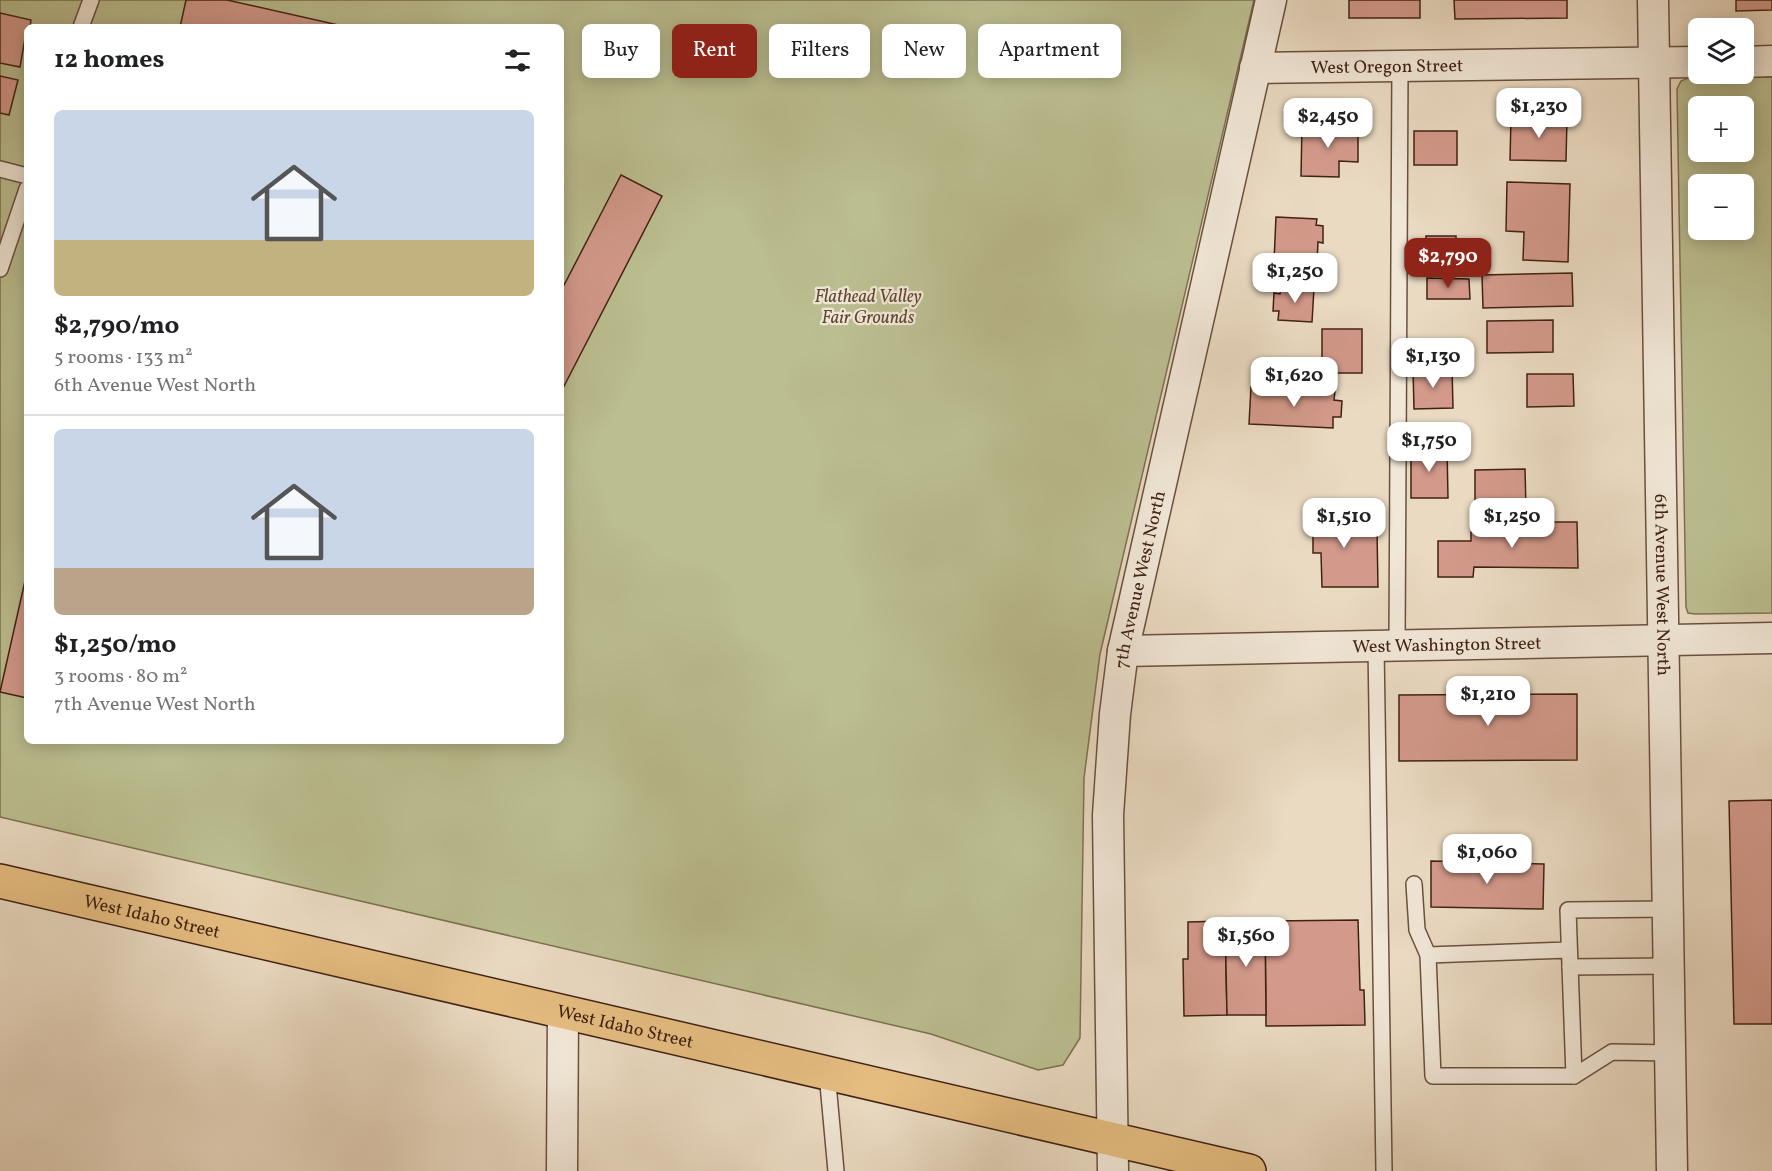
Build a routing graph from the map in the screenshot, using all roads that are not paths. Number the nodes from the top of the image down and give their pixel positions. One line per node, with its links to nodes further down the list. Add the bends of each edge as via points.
1 (91, 0): 4 (lane)
2 (1271, 0): 10 (street, 7th Avenue West North)
3 (1653, 0): 8 (street, 6th Avenue West North)
4 (82, 24)
5 (1688, 62): 8 (street, West Oregon Street)
6 (1754, 62): 7 (street)
7 (1772, 62)
8 (1654, 63): 9 (street, West Oregon Street); 16 (street, 6th Avenue West North)
9 (1400, 66): 10 (street, West Oregon Street); 17 (lane)
10 (1255, 68): 18 (street, 7th Avenue West North)
11 (0, 169): 12 (lane)
12 (24, 175)
13 (24, 198): 14 (lane)
14 (0, 269)
15 (1772, 638): 16 (street, West Washington Street)
16 (1663, 639): 17 (street, West Washington Street); 21 (street, 6th Avenue West North)
17 (1387, 646): 18 (street, West Washington Street); 35 (lane)
18 (1123, 651): 30 (street, 7th Avenue West North, via 1108,815)
19 (0, 881): 26 (highway, West Idaho Street)
20 (1414, 884): 23 (lane, via 1417,930)
21 (1668, 909): 22 (lane, via 1568,910); 24 (street, 6th Avenue West North)
22 (1569, 950): 23 (lane); 25 (lane)
23 (1428, 955): 29 (lane, via 1433,1076)
24 (1670, 966): 25 (lane); 27 (street, 6th Avenue West North)
25 (1570, 967): 29 (lane)
26 (563, 1012): 28 (highway, West Idaho Street); 31 (street)
27 (1671, 1053): 29 (lane, via 1612,1052); 36 (street, 6th Avenue West North)
28 (827, 1072): 30 (highway, West Idaho Street); 32 (lane)
29 (1574, 1076)
30 (1112, 1138): 33 (street, 7th Avenue West North); 34 (highway, West Idaho Street)
31 (562, 1171)
32 (836, 1171)
33 (1113, 1171)
34 (1249, 1171)
35 (1384, 1171)
36 (1672, 1171)

